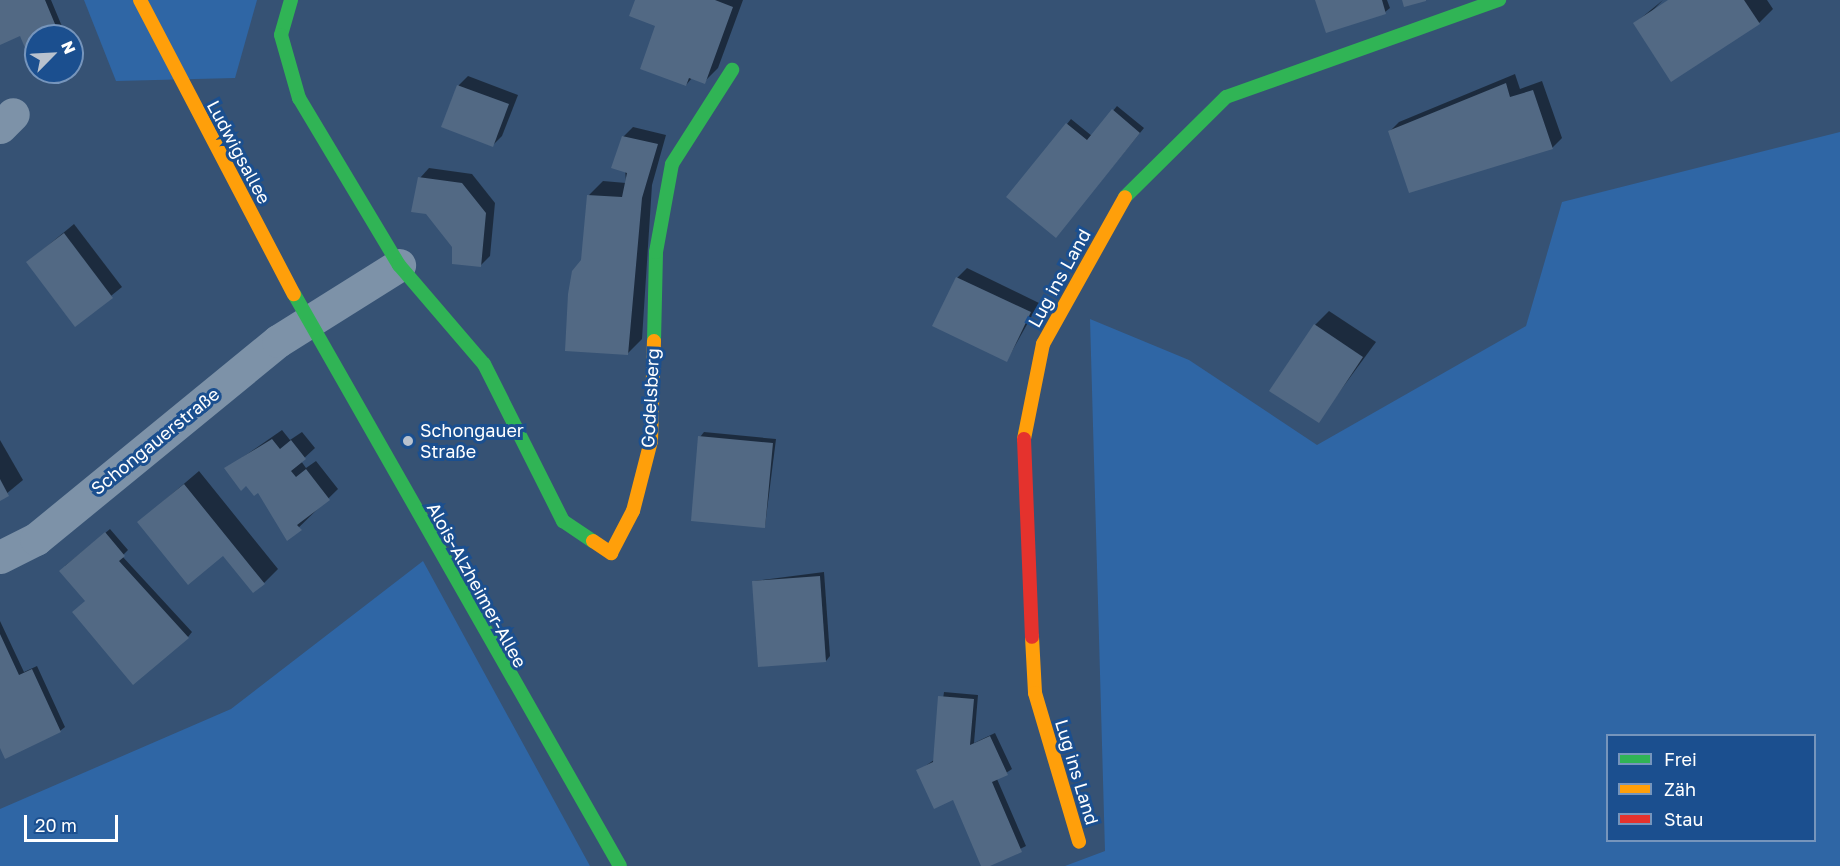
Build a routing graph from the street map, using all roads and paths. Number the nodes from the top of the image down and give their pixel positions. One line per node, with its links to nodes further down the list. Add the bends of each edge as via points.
1 (140, 0): 6 (street, Ludwigsallee)
2 (291, 0): 5 (street, Godelsberg, via 281,35 299,98)
3 (1499, 0): 8 (street, Lug ins Land, via 1226,97 1130,189 1043,344 1021,452 1035,693)
4 (732, 70): 5 (street, Godelsberg, via 672,164 656,252 651,441 633,511 611,553 563,521 484,364)
5 (399, 265): 6 (street)
6 (307, 320): 7 (street, Schongauerstraße, via 36,539); 9 (street, Alois-Alzheimer-Allee)
7 (0, 557)
8 (1079, 842)
9 (620, 866)

